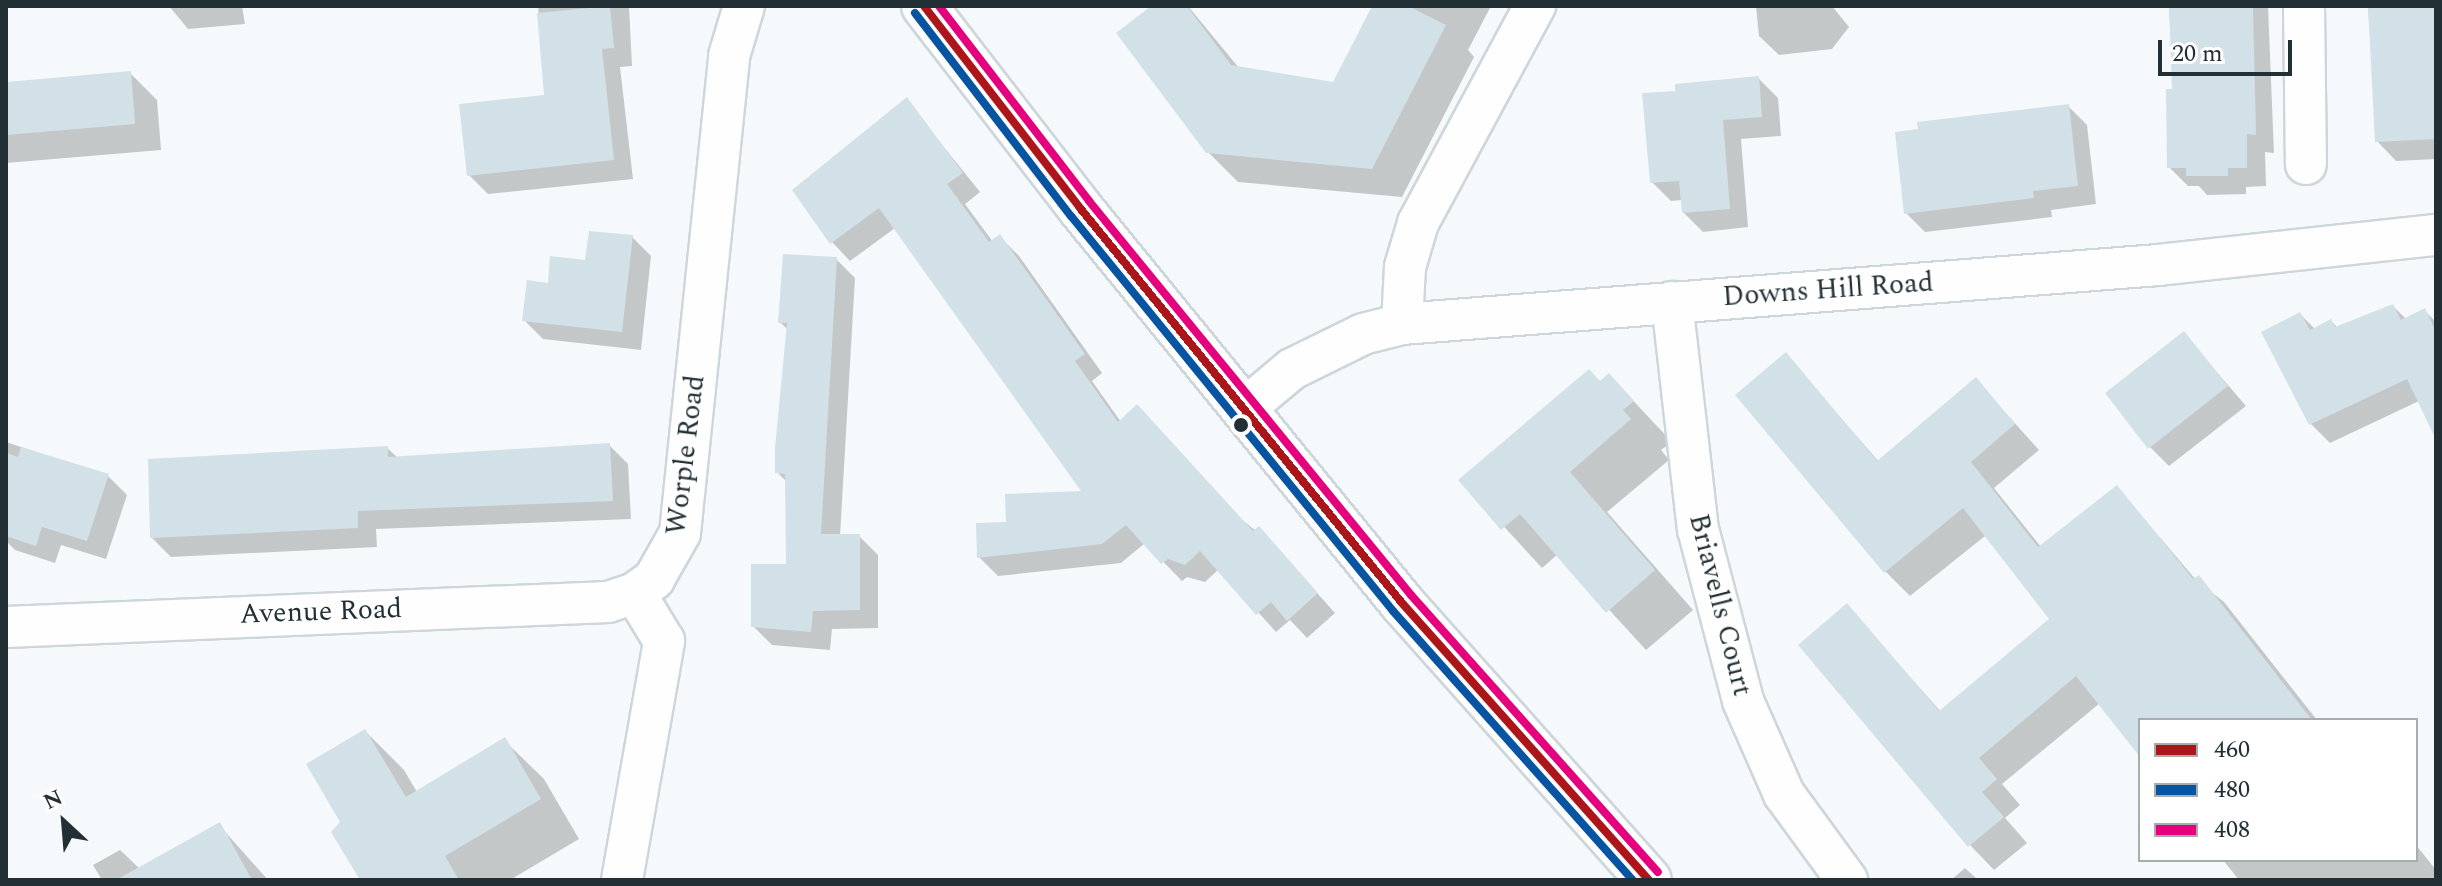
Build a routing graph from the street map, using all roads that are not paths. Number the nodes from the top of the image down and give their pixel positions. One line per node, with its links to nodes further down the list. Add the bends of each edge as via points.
1 (744, 6): 10 (street, Worple Road, via 729,56 680,533 670,557)
2 (924, 6): 9 (main road)
3 (1535, 6): 8 (street, via 1418,223 1405,267)
4 (2304, 6): 5 (street)
5 (2306, 164)
6 (2436, 235): 7 (street, Downs Hill Road, via 2158,265)
7 (1672, 302): 8 (street, Downs Hill Road); 14 (street, Briavells Court, via 1698,529 1743,701 1784,794)
8 (1402, 324): 9 (street, Downs Hill Road, via 1363,334 1292,369)
9 (1243, 410): 13 (main road, via 1402,603)
10 (635, 593): 11 (street, Avenue Road, via 608,602); 12 (street, via 664,641)
11 (6, 627)
12 (622, 880)
13 (1649, 880)
14 (1847, 880)

